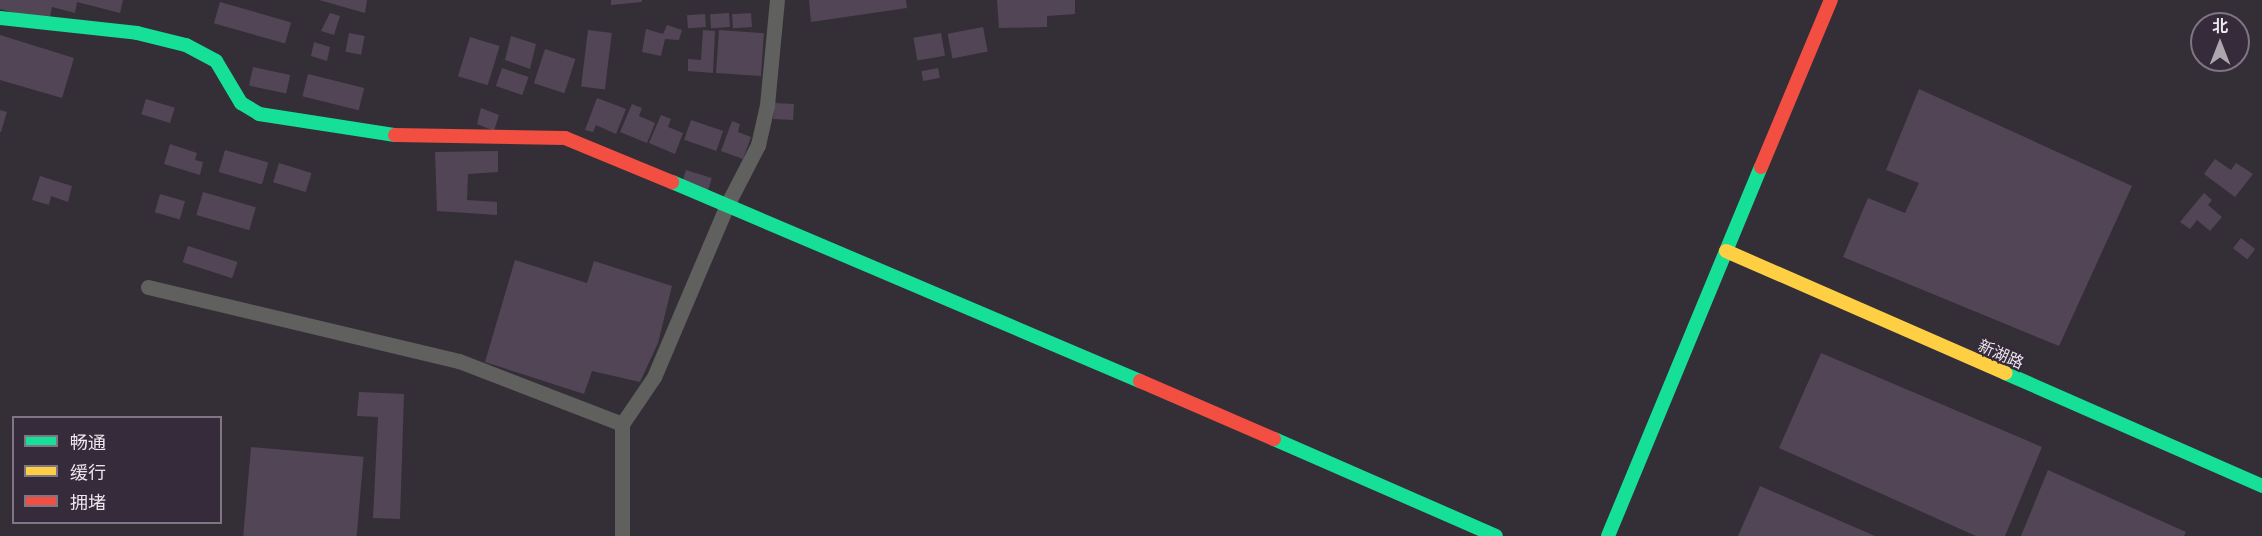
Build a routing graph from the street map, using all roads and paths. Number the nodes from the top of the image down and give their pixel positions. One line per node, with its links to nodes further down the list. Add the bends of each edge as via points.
1 (777, 0): 4 (street, via 767,105 758,145)
2 (1831, 0): 5 (street)
3 (0, 18): 4 (street, via 137,33 186,45 216,61 241,103 259,114 385,135 565,138)
4 (726, 207): 7 (street, via 654,376); 10 (street, via 944,294)
5 (1726, 251): 8 (street, 新湖路); 11 (street)
6 (148, 287): 7 (street, via 459,361)
7 (622, 424): 9 (street)
8 (2262, 486)
9 (622, 536)
10 (1496, 536)
11 (1608, 536)

